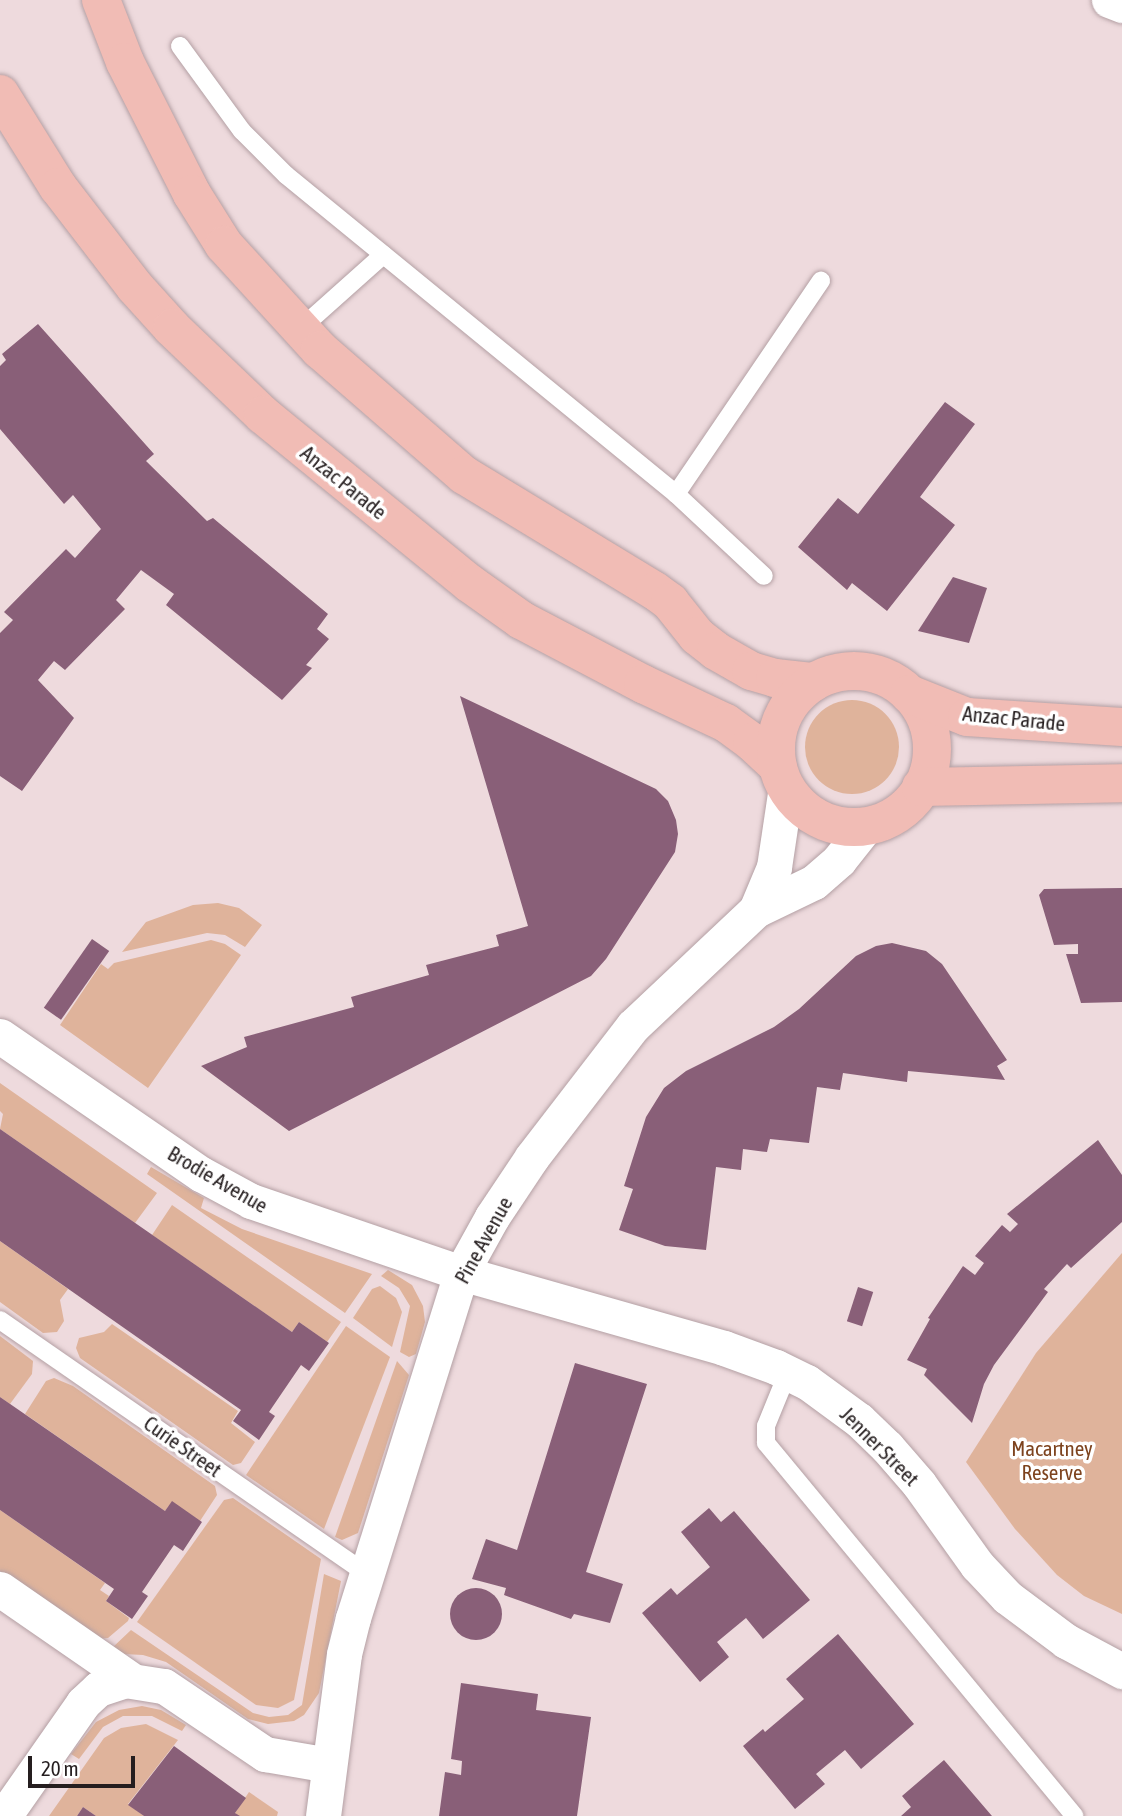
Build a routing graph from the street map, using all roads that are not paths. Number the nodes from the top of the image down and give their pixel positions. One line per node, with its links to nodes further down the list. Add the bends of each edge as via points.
1 (101, 0): 8 (main road, via 125,62 192,194 224,245)
2 (1109, 0): 3 (street)
3 (1122, 5)
4 (180, 46): 6 (lane, via 260,151)
5 (0, 94): 14 (main road, Anzac Parade, via 58,187 135,287 271,422 521,620 726,723 752,742)
6 (383, 255): 8 (lane); 9 (lane)
7 (821, 281): 9 (lane)
8 (299, 330): 11 (main road, via 464,475 655,591 716,651 751,671)
9 (676, 494): 10 (lane)
10 (764, 576)
11 (814, 682): 12 (main road, via 839,672 867,672 890,680); 14 (main road, via 782,718 776,742)
12 (909, 694): 13 (main road, Anzac Parade, via 967,717); 16 (main road, via 924,715 931,738 930,764)
13 (1122, 727)
14 (782, 777): 17 (main road, via 801,806 820,819 843,826); 18 (street, Pine Avenue, via 774,867)
15 (1122, 783): 16 (main road)
16 (921, 787): 17 (main road, via 898,813)
17 (866, 825): 18 (street, via 839,860 814,882)
18 (756, 910): 20 (street, Pine Avenue, via 633,1026 533,1157)
19 (0, 1036): 20 (street, Brodie Avenue, via 237,1195)
20 (461, 1273): 22 (street, Jenner Street, via 724,1348); 23 (street, Pine Avenue)
21 (0, 1320): 23 (lane, Curie Street)
22 (788, 1372): 25 (street, Jenner Street, via 833,1400 887,1447 977,1565 1013,1603 1066,1641); 30 (lane, via 766,1426 766,1443)
23 (366, 1573): 27 (street, Pine Avenue, via 344,1654)
24 (0, 1589): 26 (street)
25 (1122, 1671)
26 (130, 1679): 27 (street, via 164,1686 265,1754); 28 (street, via 98,1689 83,1703)
27 (329, 1765): 29 (street, Pine Avenue)
28 (4, 1816)
29 (323, 1816)
30 (1075, 1816)

